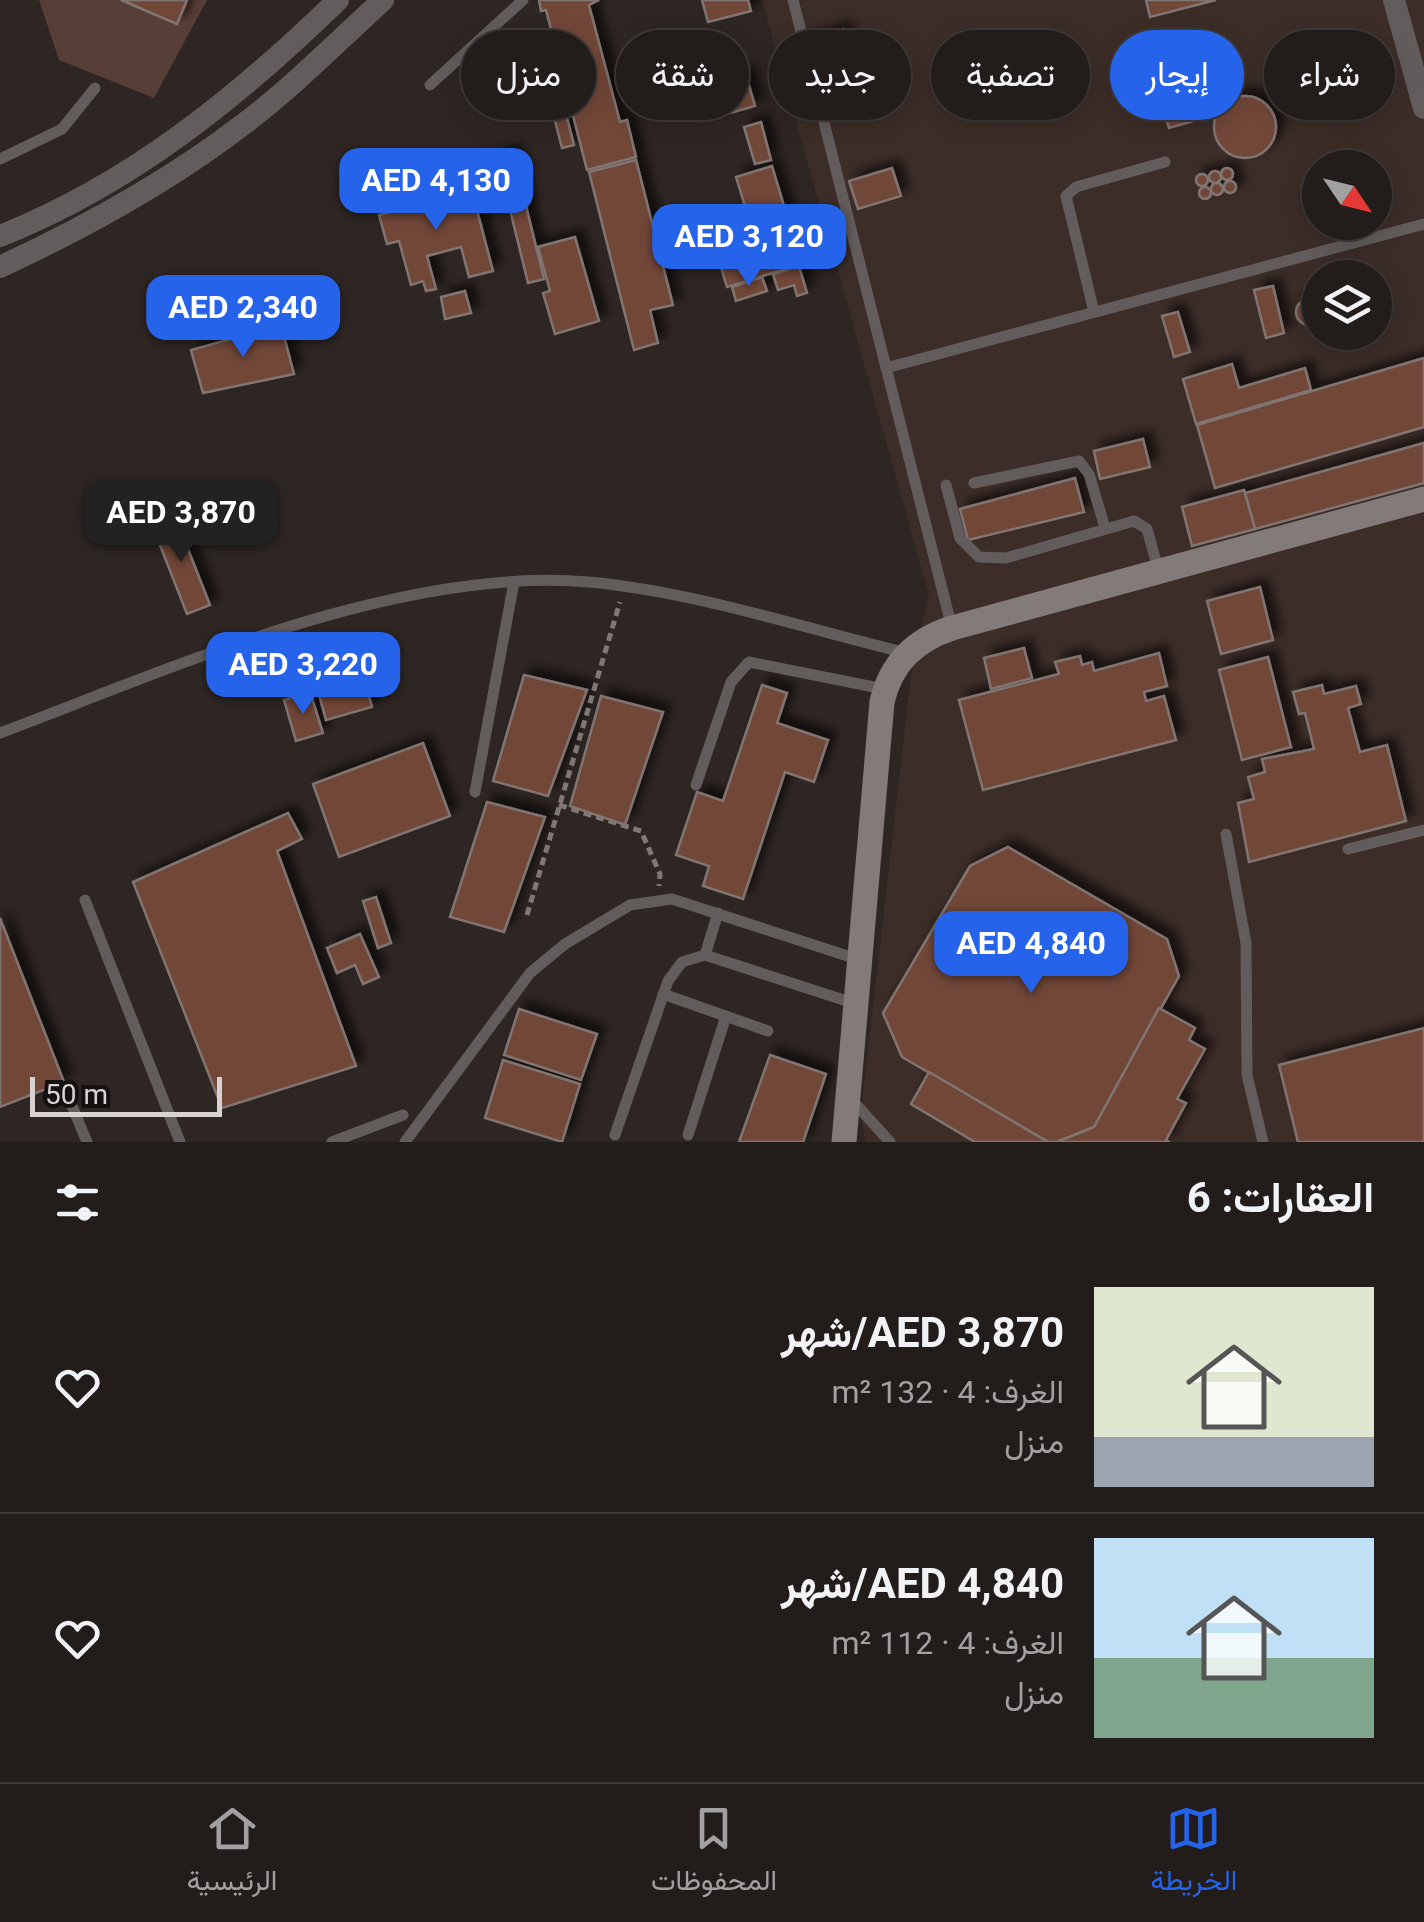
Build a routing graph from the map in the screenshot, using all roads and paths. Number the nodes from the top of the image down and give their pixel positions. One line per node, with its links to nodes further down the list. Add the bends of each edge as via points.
1 (338, 0): 12 (street, via 184,134 85,196)
2 (383, 0): 13 (street, via 248,122 198,157 96,220)
3 (523, 0): 6 (lane)
4 (793, 0): 15 (lane)
5 (1394, 0): 8 (street)
6 (430, 85)
7 (95, 88): 9 (lane, via 62,129)
8 (1424, 108)
9 (0, 158)
10 (1165, 162): 14 (lane, via 1076,187 1066,196)
11 (1424, 224): 14 (lane)
12 (0, 236)
13 (0, 266)
14 (1094, 312): 15 (lane)
15 (886, 368): 23 (lane)
16 (974, 483): 19 (lane, via 1079,461)
17 (946, 485): 19 (lane, via 960,538 978,558 1006,558)
18 (1424, 499): 20 (street)
19 (1105, 528): 20 (lane, via 1142,524)
20 (1159, 572): 23 (street)
21 (514, 582): 22 (lane); 26 (lane, via 338,614); 28 (lane)
22 (625, 587): 24 (lane); 29 (path)
23 (952, 628): 24 (street)
24 (907, 653): 25 (street)
25 (884, 690): 27 (lane, via 748,662 730,682); 38 (street)
26 (0, 732)
27 (696, 785)
28 (476, 792)
29 (560, 806): 33 (path, via 641,832 660,874); 36 (path)
30 (1424, 830): 32 (lane)
31 (1226, 834): 54 (lane, via 1246,943 1247,1075)
32 (1348, 849)
33 (658, 898): 35 (lane); 51 (lane, via 630,906 530,972)
34 (86, 900): 49 (lane)
35 (718, 914): 37 (lane); 38 (lane)
36 (526, 915)
37 (704, 955): 39 (lane, via 674,970); 40 (lane)
38 (860, 960): 40 (street)
39 (663, 994): 41 (lane); 46 (lane)
40 (856, 1004): 44 (street)
41 (726, 1016): 42 (lane); 47 (lane)
42 (768, 1030)
43 (67, 1094): 48 (lane)
44 (848, 1096): 52 (street); 53 (lane)
45 (402, 1115): 50 (lane)
46 (615, 1135)
47 (688, 1135)
48 (87, 1142)
49 (180, 1142)
50 (332, 1142)
51 (405, 1142)
52 (844, 1142)
53 (890, 1142)
54 (1263, 1142)

